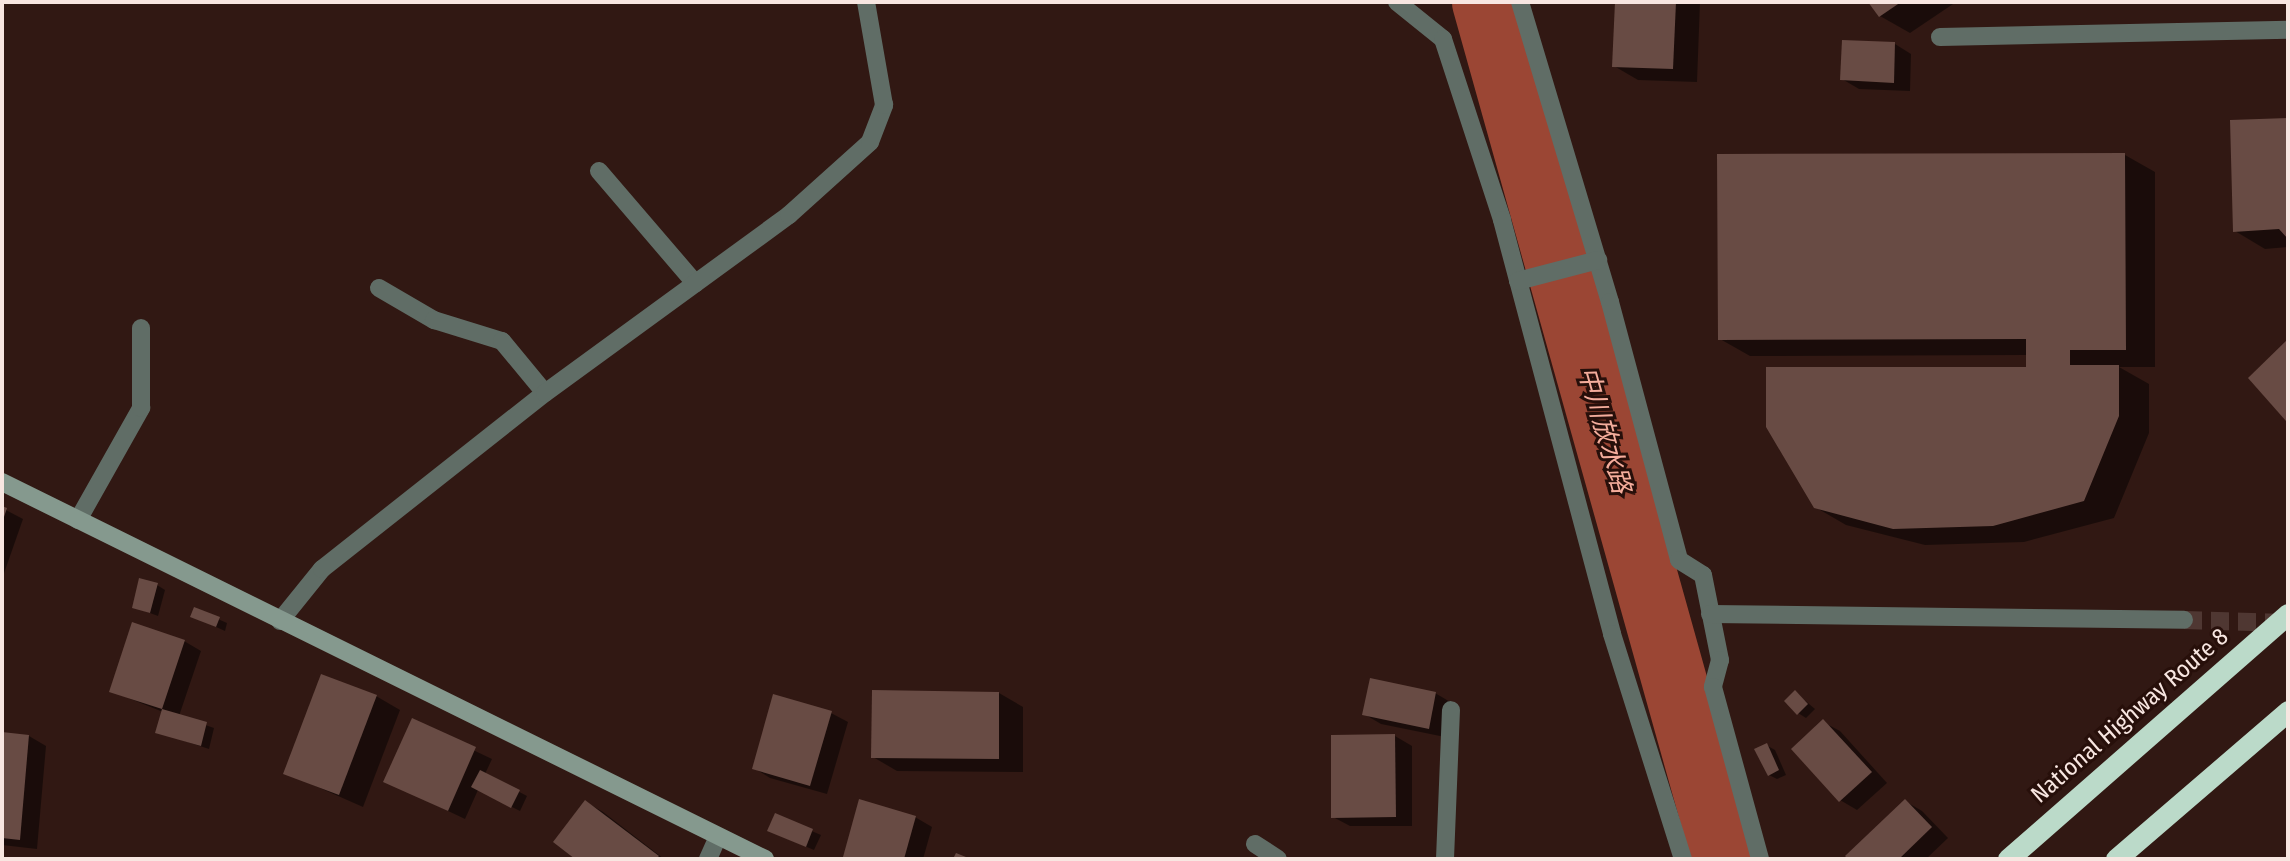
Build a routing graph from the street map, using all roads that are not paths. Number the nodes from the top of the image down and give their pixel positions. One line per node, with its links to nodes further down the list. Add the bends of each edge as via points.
1 (866, 2): 9 (street, via 884,104 870,142 789,215)
2 (1397, 2): 8 (street, via 1443,39)
3 (1520, 2): 7 (street)
4 (2288, 30): 5 (street)
5 (1940, 37)
6 (599, 171): 9 (street)
7 (1596, 260): 8 (street); 15 (street, via 1679,560 1703,575)
8 (1520, 281): 27 (street, via 1612,634)
9 (695, 283): 12 (street)
10 (379, 288): 12 (street, via 435,320 502,341)
11 (141, 328): 14 (street, via 141,408)
12 (545, 393): 18 (street, via 322,569)
13 (2, 482): 14 (street)
14 (78, 520): 18 (street)
15 (1710, 614): 17 (street); 28 (street, via 1720,660 1713,687)
16 (2288, 614): 29 (highway, National Highway Route 8)
17 (2184, 620)
18 (280, 621): 21 (street)
19 (1451, 710): 26 (street)
20 (2288, 711): 30 (highway)
21 (718, 837): 23 (street); 24 (street)
22 (1255, 844): 25 (street)
23 (708, 859)
24 (765, 859)
25 (1278, 859)
26 (1445, 859)
27 (1683, 859)
28 (1760, 859)
29 (2008, 859)
30 (2116, 859)

